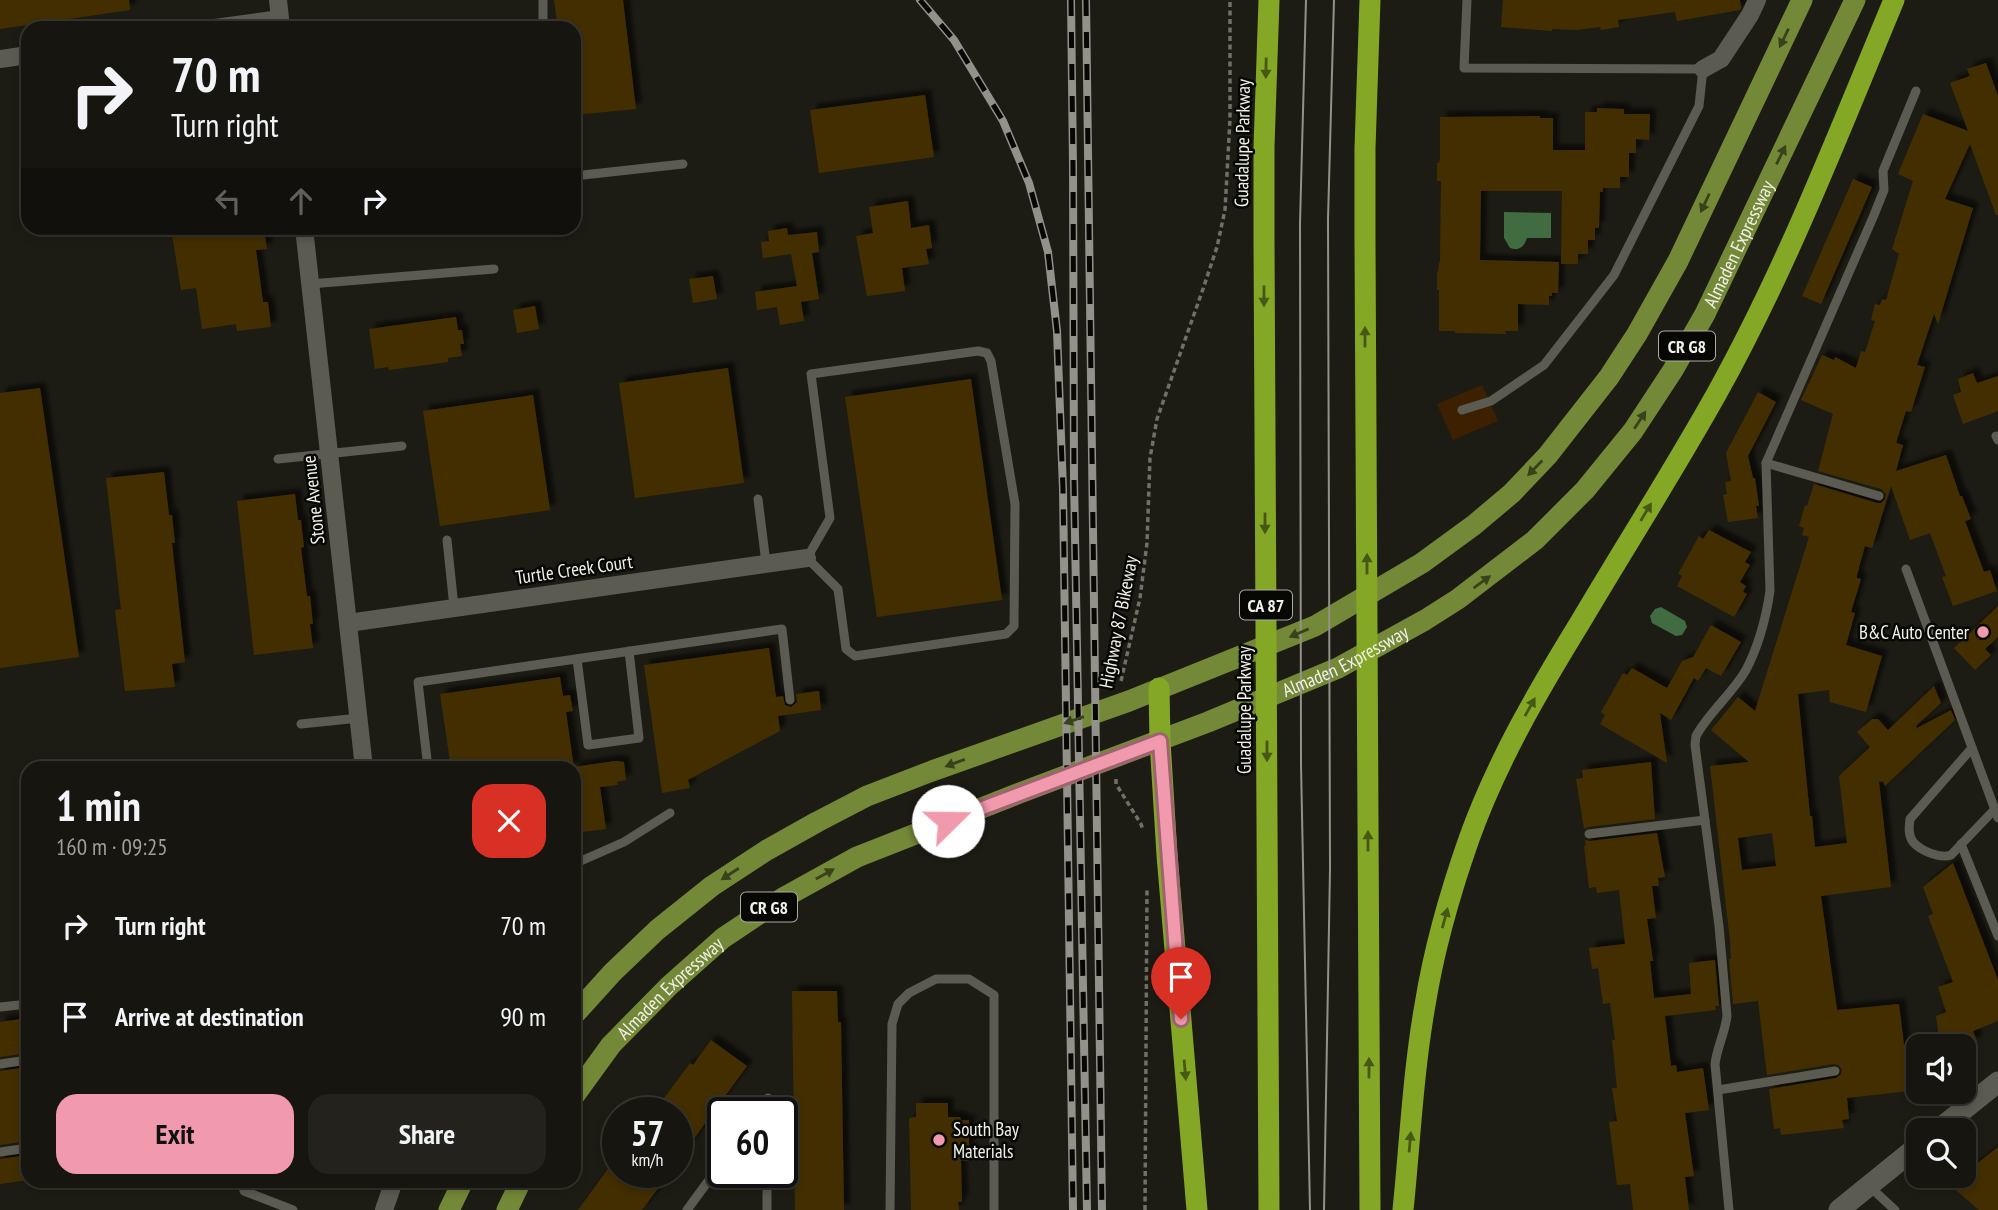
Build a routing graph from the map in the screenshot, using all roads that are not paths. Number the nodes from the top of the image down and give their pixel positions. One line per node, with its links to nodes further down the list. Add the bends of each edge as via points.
1 (278, 0): 10 (street)
2 (543, 0): 11 (lane)
3 (1269, 0): 80 (highway, Guadalupe Parkway / CA 87, one-way to 80, via 1264,147)
4 (1370, 0): 81 (highway, one-way to 4, via 1365,228)
5 (1467, 0): 14 (lane, via 1464,68)
6 (1758, 0): 14 (street, via 1721,59)
7 (1802, 0): 36 (main road, CR G8, one-way to 36, via 1678,261 1609,377 1548,455 1512,493 1422,563 1315,626)
8 (1855, 0): 40 (main road, Almaden Expressway / CR G8, one-way to 8, via 1338,668 1425,620 1535,540 1585,490 1633,431 1705,314)
9 (1894, 0): 82 (highway, one-way to 9, via 1427,992 1452,892 1493,780 1543,684 1747,338)
10 (281, 21)
11 (542, 21)
12 (21, 56): 13 (street)
13 (0, 59)
14 (1703, 69): 21 (lane, via 1699,106 1614,275 1544,365 1492,401)
15 (1916, 91): 25 (lane, via 1883,171 1884,190 1874,215)
16 (683, 164): 17 (lane)
17 (581, 175)
18 (305, 235): 20 (street, Stone Avenue)
19 (494, 269): 20 (lane)
20 (310, 284): 23 (street, Stone Avenue)
21 (1462, 410)
22 (402, 446): 23 (lane)
23 (329, 453): 24 (lane); 33 (street, Stone Avenue)
24 (278, 460)
25 (1766, 463): 26 (lane); 46 (lane, via 1767,611 1745,671 1696,736)
26 (1878, 496)
27 (758, 499): 30 (lane)
28 (447, 540): 32 (lane)
29 (807, 558): 29 (lane, via 830,517 811,374 987,353 1015,504 1014,626 1006,634 855,656 846,649 838,589); 30 (street, Turtle Creek Court)
30 (766, 563): 32 (street, Turtle Creek Court)
31 (1906, 569): 41 (lane)
32 (454, 607): 33 (street, Turtle Creek Court)
33 (348, 622): 38 (street, Stone Avenue)
34 (629, 651): 35 (lane); 35 (lane, via 639,738 588,744); 37 (lane, via 782,629)
35 (577, 659): 43 (lane, via 418,682)
36 (1159, 688): 40 (highway); 53 (main road, CR G8, one-way to 53, via 1125,691 1019,740 867,796 767,850 657,930)
37 (790, 700)
38 (359, 718): 39 (lane); 42 (street, Stone Avenue)
39 (301, 724)
40 (1160, 741): 58 (main road, Almaden Expressway / CR G8, one-way to 40, via 611,1045 669,986 723,938 783,898 857,857); 79 (highway, one-way to 79)
41 (1972, 748): 45 (lane); 48 (lane, via 1910,819 1913,842 1936,856 1951,855)
42 (364, 761)
43 (427, 761)
44 (670, 813): 49 (lane, via 624,842)
45 (1996, 814): 48 (lane)
46 (1705, 820): 47 (lane); 59 (lane, via 1727,1016 1716,1051)
47 (1589, 834)
48 (1961, 844): 50 (lane)
49 (581, 861)
50 (1998, 936)
51 (21, 1005): 52 (lane)
52 (0, 1007)
53 (581, 1007)
54 (21, 1060): 55 (lane)
55 (0, 1064)
56 (1835, 1071): 59 (lane)
57 (1998, 1082): 60 (street)
58 (581, 1086)
59 (1718, 1090): 83 (lane)
60 (1953, 1118)
61 (21, 1149): 62 (lane)
62 (0, 1152)
63 (1906, 1156): 65 (street)
64 (707, 1183): 75 (lane)
65 (1869, 1186): 84 (street); 85 (lane)
66 (392, 1188): 72 (street)
67 (460, 1188): 73 (main road)
68 (518, 1188): 74 (main road)
69 (767, 1188): 76 (lane)
70 (244, 1191): 71 (lane)
71 (293, 1210)
72 (384, 1210)
73 (449, 1210)
74 (507, 1210)
75 (687, 1210)
76 (767, 1210)
77 (890, 1210): 78 (lane, via 891,1024 898,1004 921,985 936,979 970,979 994,995)
78 (994, 1210)
79 (1197, 1210)
80 (1269, 1210)
81 (1370, 1210)
82 (1403, 1210)
83 (1729, 1210)
84 (1839, 1210)
85 (1895, 1210)

